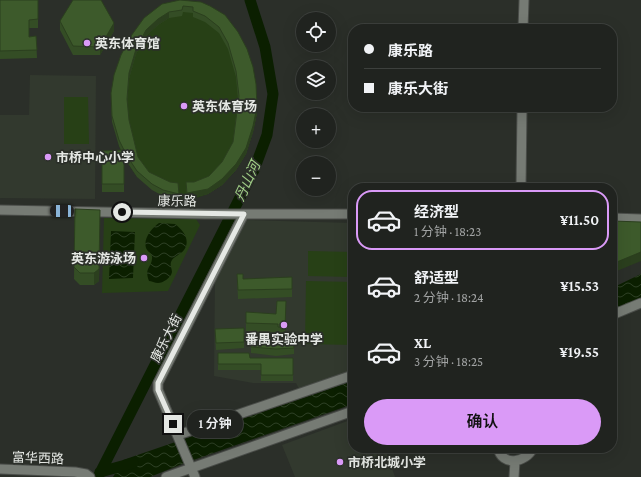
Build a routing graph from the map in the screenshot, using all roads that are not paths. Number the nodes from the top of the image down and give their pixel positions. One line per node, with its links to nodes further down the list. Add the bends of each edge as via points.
1 (524, 0): 2 (street)
2 (523, 24)
3 (522, 112): 4 (street)
4 (521, 183)
5 (0, 210): 6 (street, 康乐路)
6 (241, 214): 7 (street, 康乐路); 14 (street, 康乐大街, via 158,383 158,390)
7 (348, 214)
8 (617, 218): 9 (street)
9 (641, 219)
10 (641, 303): 11 (street)
11 (617, 313)
12 (348, 377): 14 (street)
13 (348, 413): 18 (street)
14 (178, 435): 18 (street, 康乐大街)
15 (500, 453): 17 (street, via 505,458)
16 (530, 453): 17 (street, via 523,460)
17 (515, 461): 23 (street)
18 (190, 466): 21 (street); 22 (street, 康乐大街)
19 (0, 470): 20 (street, 富华西路, via 75,472)
20 (90, 477)
21 (166, 477)
22 (195, 477)
23 (514, 477)

